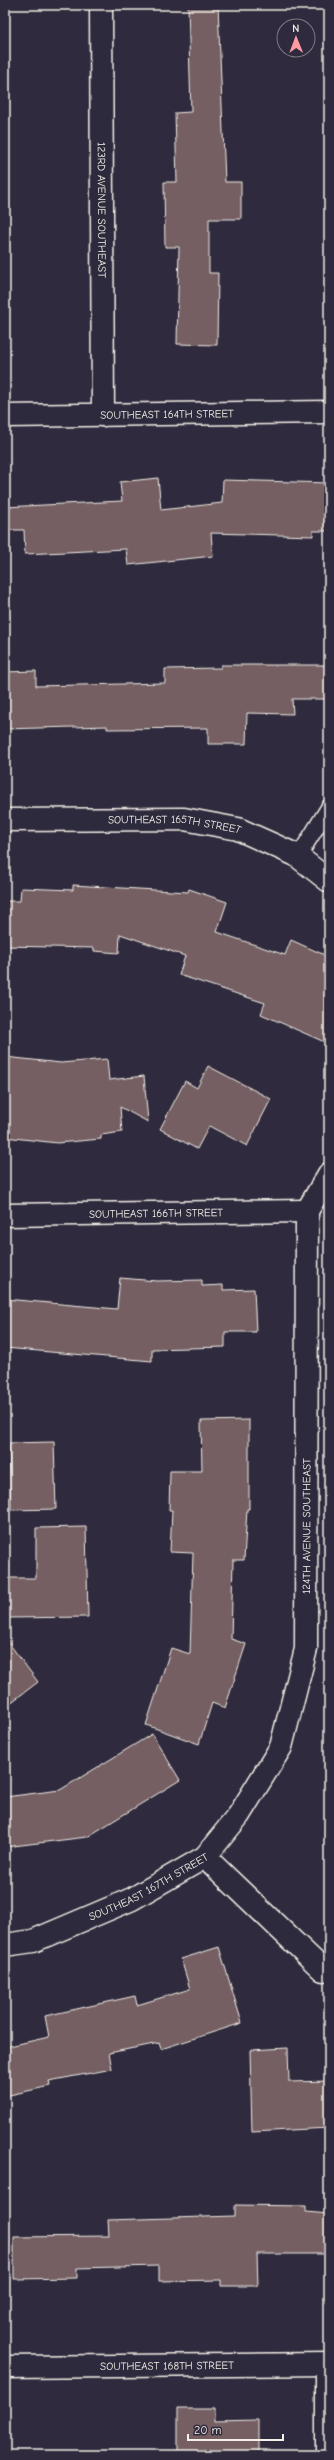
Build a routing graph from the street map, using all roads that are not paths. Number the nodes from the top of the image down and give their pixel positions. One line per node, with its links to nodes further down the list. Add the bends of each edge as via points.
1 (101, 5): 3 (street, 123RD AVENUE SOUTHEAST)
2 (329, 412): 3 (street, SOUTHEAST 164TH STREET)
3 (103, 415): 4 (street, SOUTHEAST 164TH STREET)
4 (5, 416)
5 (329, 807): 7 (lane)
6 (5, 820): 7 (street, SOUTHEAST 165TH STREET, via 184,819 238,829)
7 (298, 856): 8 (street, SOUTHEAST 165TH STREET)
8 (329, 881)
9 (329, 1174): 10 (street)
10 (307, 1211): 11 (street, SOUTHEAST 166TH STREET); 12 (street, 124TH AVENUE SOUTHEAST, via 306,1649 281,1747 239,1815)
11 (5, 1215)
12 (205, 1857): 13 (street, SOUTHEAST 167TH STREET, via 132,1899 33,1941); 14 (street, SOUTHEAST 167TH STREET)
13 (5, 1944)
14 (323, 1970)
15 (328, 2364): 16 (street, SOUTHEAST 168TH STREET); 17 (street)
16 (5, 2367)
17 (327, 2455)

